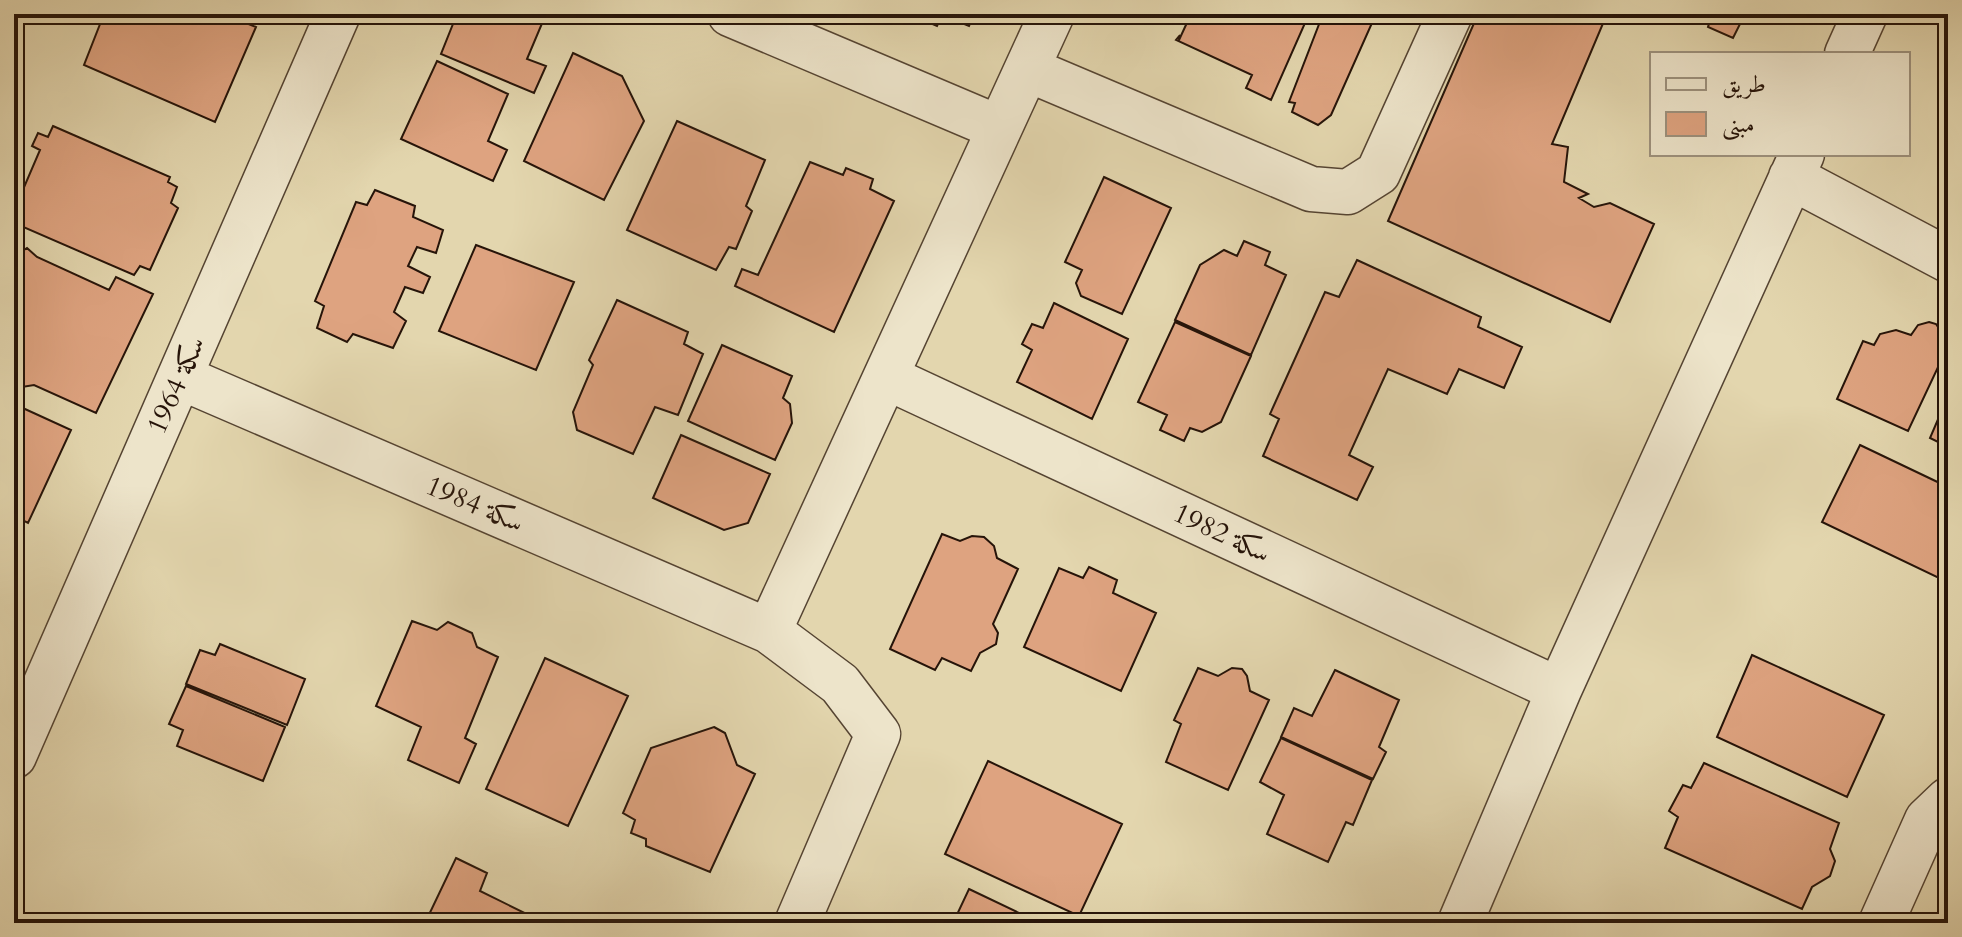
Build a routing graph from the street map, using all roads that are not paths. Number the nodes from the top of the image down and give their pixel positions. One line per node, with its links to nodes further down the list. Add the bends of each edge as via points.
1 (338, 14): 11 (street, سكة 1964)
2 (730, 14): 8 (street)
3 (1052, 14): 7 (street)
4 (1450, 14): 7 (street, via 1378,173 1348,192 1311,189)
5 (1865, 14): 6 (street)
6 (1848, 52)
7 (1027, 69): 8 (street)
8 (999, 128): 12 (street)
9 (1796, 166): 10 (street); 14 (street)
10 (1948, 260)
11 (180, 377): 13 (street, سكة 1984); 15 (street, سكة 1964)
12 (886, 377): 13 (street); 14 (street, سكة 1982)
13 (769, 631): 17 (street, سكة 1984, via 840,684 878,734)
14 (1559, 690): 18 (street)
15 (14, 756)
16 (1948, 800): 19 (street, via 1927,820)
17 (797, 923)
18 (1460, 923)
19 (1881, 923)

